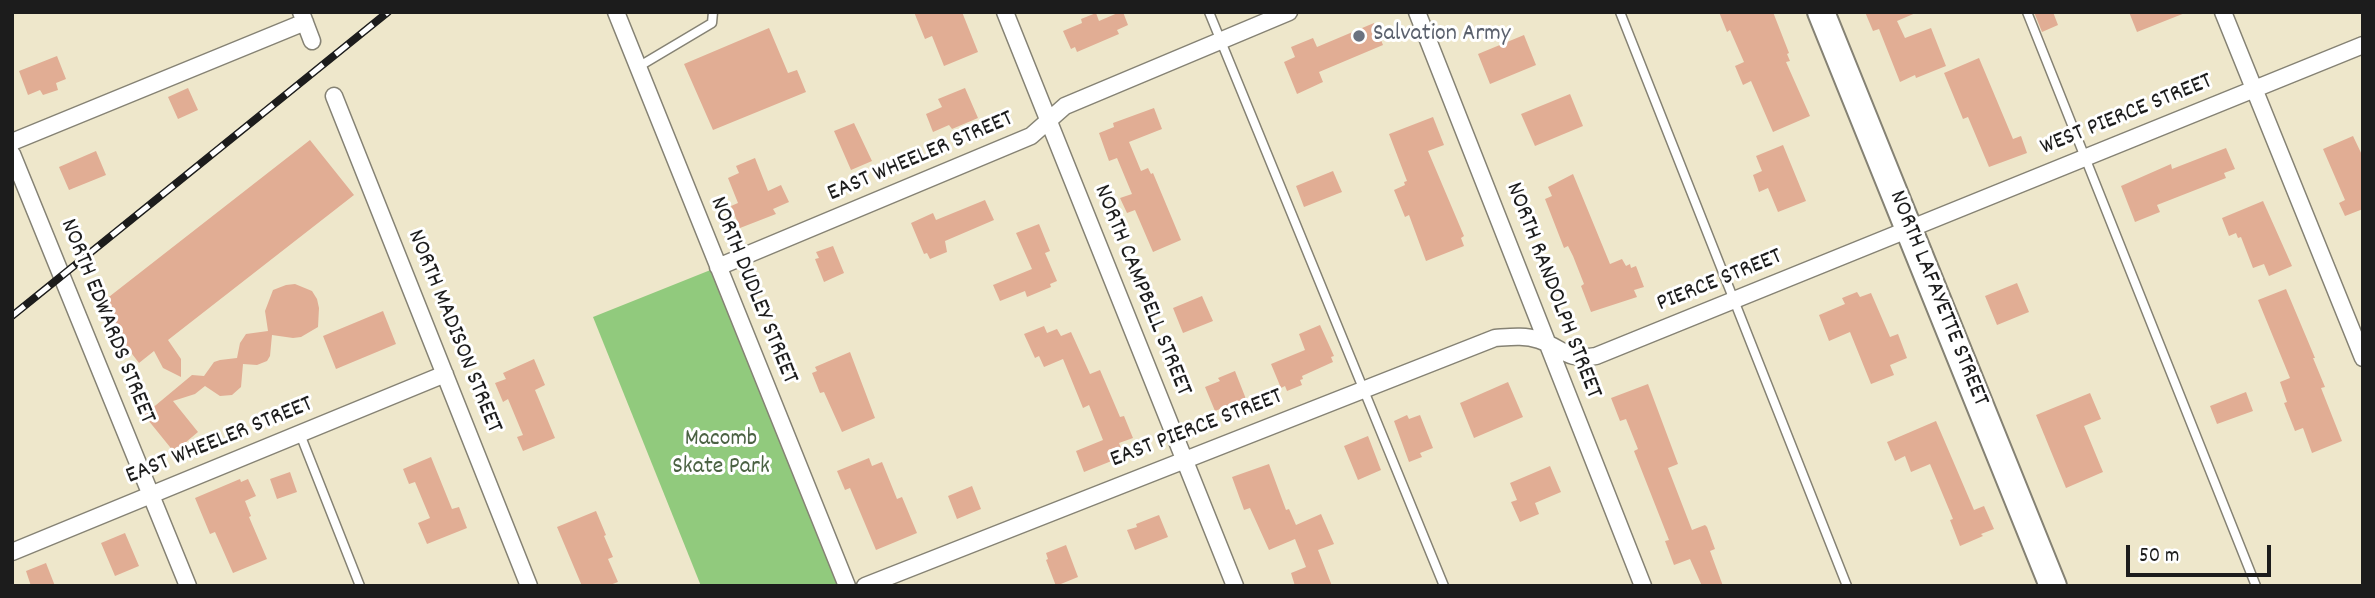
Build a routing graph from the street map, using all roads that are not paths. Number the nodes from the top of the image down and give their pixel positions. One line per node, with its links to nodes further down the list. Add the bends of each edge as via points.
1 (616, 12): 15 (street, NORTH DUDLEY STREET)
2 (713, 12): 15 (lane, via 712,23)
3 (1005, 12): 18 (street, NORTH CAMPBELL STREET)
4 (1209, 12): 13 (lane)
5 (1289, 12): 13 (street, EAST WHEELER STREET)
6 (1418, 12): 25 (street, NORTH RANDOLPH STREET)
7 (1620, 12): 24 (lane)
8 (1821, 12): 22 (highway, NORTH LAFAYETTE STREET)
9 (2026, 12): 21 (lane)
10 (2222, 12): 16 (street)
11 (303, 17): 12 (street); 19 (street)
12 (312, 41)
13 (1221, 41): 18 (street, EAST WHEELER STREET, via 1065,106); 28 (lane)
14 (2363, 45): 16 (street, WEST PIERCE STREET)
15 (638, 67): 23 (street, NORTH DUDLEY STREET)
16 (2253, 89): 21 (street, WEST PIERCE STREET); 26 (street)
17 (334, 96): 27 (street, NORTH MADISON STREET)
18 (1048, 120): 23 (street, EAST WHEELER STREET, via 1031,136); 30 (street, NORTH CAMPBELL STREET)
19 (12, 142)
20 (12, 154): 31 (street, NORTH EDWARDS STREET)
21 (2085, 158): 22 (street, WEST PIERCE STREET); 43 (lane)
22 (1908, 230): 24 (street, PIERCE STREET); 42 (highway, NORTH LAFAYETTE STREET)
23 (718, 267): 36 (street, NORTH DUDLEY STREET)
24 (1733, 301): 25 (street, PIERCE STREET, via 1596,356 1575,357); 41 (lane)
25 (1548, 343): 28 (street, EAST PIERCE STREET, via 1527,337 1495,338); 40 (street, NORTH RANDOLPH STREET)
26 (2363, 358)
27 (445, 374): 29 (street, EAST WHEELER STREET); 35 (street, NORTH MADISON STREET)
28 (1363, 389): 30 (street, EAST PIERCE STREET); 39 (lane)
29 (300, 434): 31 (street, EAST WHEELER STREET); 34 (lane)
30 (1184, 459): 37 (street, EAST PIERCE STREET); 38 (street, NORTH CAMPBELL STREET)
31 (151, 494): 32 (street, EAST WHEELER STREET); 33 (street, NORTH EDWARDS STREET)
32 (12, 552)
33 (188, 586)
34 (360, 586)
35 (529, 586)
36 (847, 586)
37 (865, 586)
38 (1235, 586)
39 (1444, 586)
40 (1643, 586)
41 (1847, 586)
42 (2053, 586)
43 (2256, 586)

